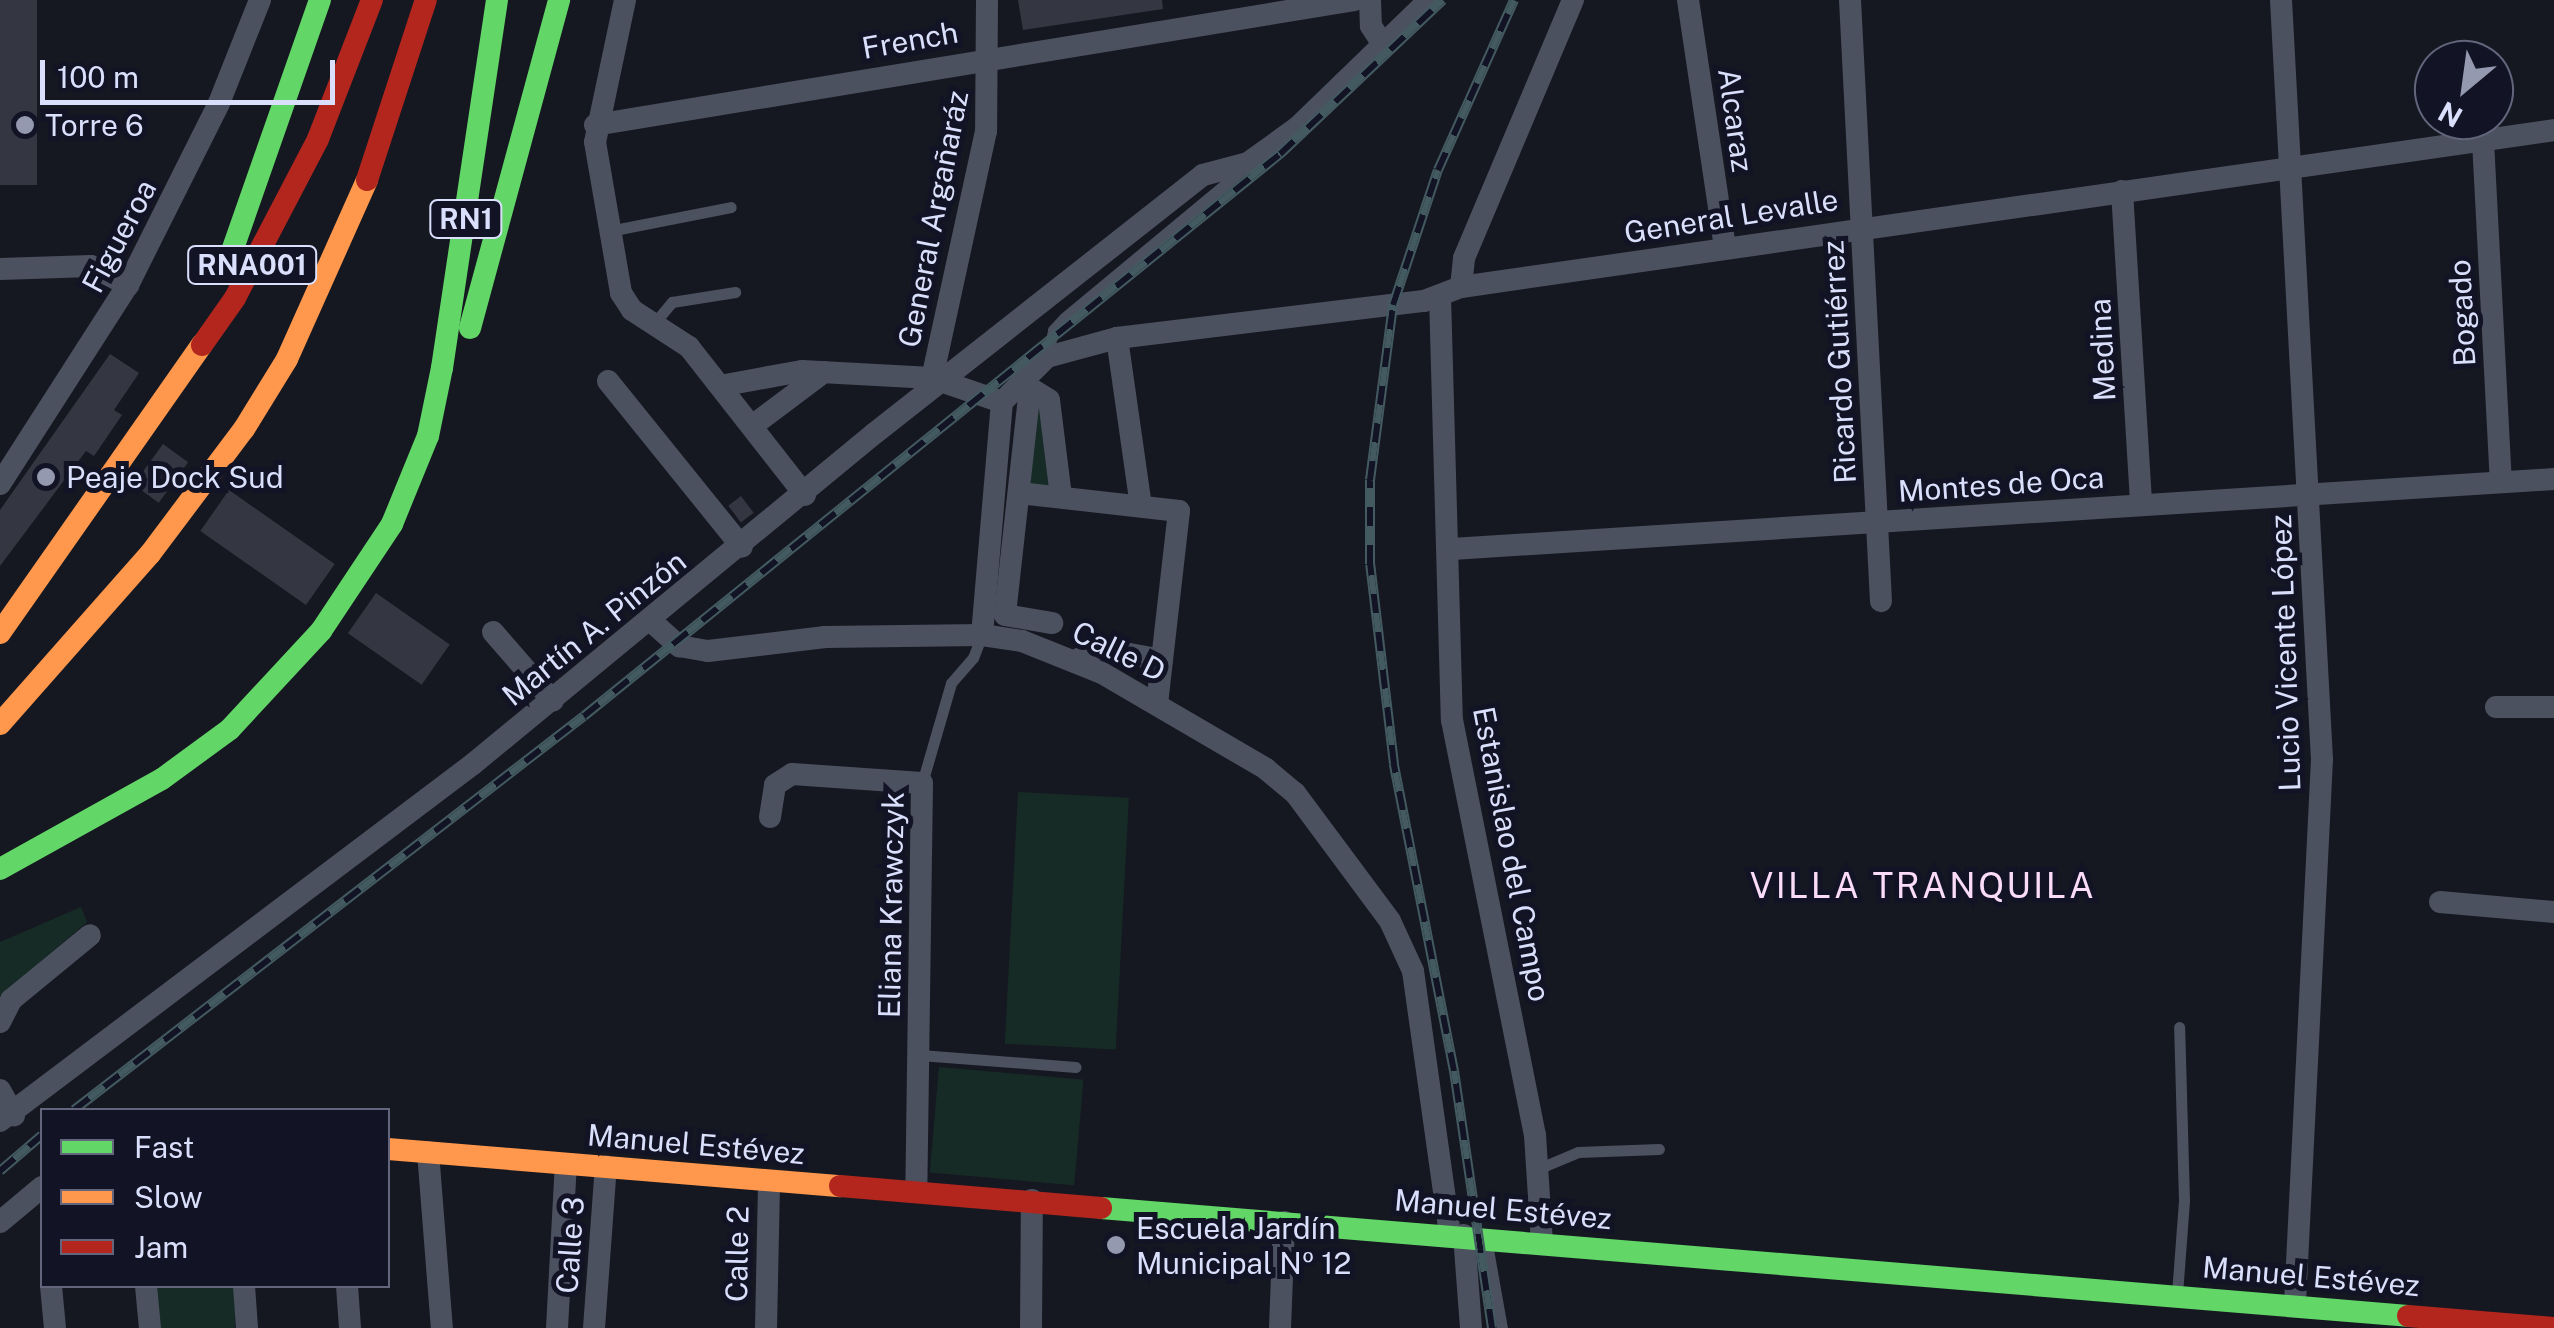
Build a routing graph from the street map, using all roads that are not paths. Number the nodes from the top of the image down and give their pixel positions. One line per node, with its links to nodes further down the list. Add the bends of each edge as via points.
1 (260, 0): 29 (street, Figueroa, via 219,103)
2 (320, 0): 39 (main road, via 272,147)
3 (372, 0): 39 (main road, RNA001, via 318,139 235,298)
4 (426, 0): 68 (main road, via 382,148 287,359 244,429 150,554)
5 (496, 0): 43 (main road, RN1)
6 (559, 0): 43 (main road, via 480,296)
7 (626, 0): 18 (street)
8 (987, 0): 17 (street, General Argañaráz)
9 (1354, 0): 17 (street, French)
10 (1370, 0): 16 (street, via 1370,26)
11 (1429, 0): 16 (street)
12 (1573, 0): 30 (street, Estanislao del Campo)
13 (1688, 0): 27 (street, Alcaraz)
14 (1850, 0): 25 (street, Ricardo Gutiérrez)
15 (2281, 0): 22 (street, Lucio Vicente López)
16 (1384, 46): 21 (street)
17 (992, 57): 18 (street, French); 36 (street, General Argañaráz, via 982,150)
18 (596, 125): 26 (street)
19 (2554, 130): 20 (street, General Levalle)
20 (2483, 141): 22 (street, General Levalle); 45 (street, Bogado)
21 (1248, 163): 34 (lane, via 1237,180 1064,318 1052,330); 36 (street, Martín A. Pinzón, via 1202,175)
22 (2289, 166): 23 (street, General Levalle); 49 (street, Lucio Vicente López)
23 (2122, 192): 25 (street, General Levalle); 51 (street, Medina)
24 (732, 207): 26 (lane)
25 (1863, 226): 27 (street, General Levalle); 53 (street, Ricardo Gutiérrez)
26 (608, 230): 32 (street, via 621,293 632,310)
27 (1725, 248): 30 (street, General Levalle)
28 (0, 269): 29 (street, via 92,266)
29 (128, 285): 46 (street, Figueroa)
30 (1451, 291): 33 (street, General Levalle); 55 (street, Estanislao del Campo)
31 (735, 292): 32 (lane, via 663,305)
32 (656, 321): 40 (street)
33 (1117, 338): 34 (street, General Levalle); 52 (street)
34 (1047, 357): 38 (street, General Levalle)
35 (827, 370): 36 (street); 40 (street); 42 (street)
36 (938, 379): 41 (street); 48 (street, Martín A. Pinzón)
37 (608, 381): 54 (street)
38 (1027, 382): 41 (street, General Levalle); 47 (street); 50 (street, via 1049,400)
39 (177, 386): 60 (main road, RNA001)
40 (720, 386): 42 (street)
41 (1002, 402): 61 (street)
42 (752, 426): 48 (street)
43 (428, 436): 71 (main road, RN1, via 368,565 262,698 179,768)
44 (2554, 478): 45 (street, Montes de Oca)
45 (2500, 481): 49 (street, Montes de Oca)
46 (0, 484)
47 (1019, 492): 50 (street); 58 (street, via 1005,614)
48 (805, 494): 54 (street, Martín A. Pinzón)
49 (2309, 495): 51 (street, Montes de Oca); 101 (street, Lucio Vicente López, via 2322,759)
50 (1061, 498): 52 (street)
51 (2141, 504): 53 (street, Montes de Oca)
52 (1141, 506): 63 (street, via 1179,511)
53 (1876, 522): 55 (street, Montes de Oca); 56 (street, Ricardo Gutiérrez)
54 (742, 547): 57 (street, Martín A. Pinzón)
55 (1452, 549): 87 (street, Estanislao del Campo, via 1446,611 1452,720)
56 (1881, 601)
57 (651, 621): 61 (street, Calle D, via 680,646 723,652 824,636); 64 (street, Martín A. Pinzón)
58 (1052, 623)
59 (493, 632): 64 (street)
60 (0, 633)
61 (982, 635): 62 (street, Calle D); 69 (lane, Eliana Krawczyk, via 951,684)
62 (1077, 660): 63 (street, via 1098,648); 65 (street, Calle D)
63 (1162, 660): 65 (street)
64 (553, 701): 80 (street, Martín A. Pinzón)
65 (1157, 703): 94 (street, Calle D, via 1295,793 1390,921 1413,971)
66 (2496, 707): 67 (street)
67 (2554, 707)
68 (0, 724)
69 (922, 783): 70 (street, via 792,774 774,785); 77 (street, Eliana Krawczyk)
70 (770, 818)
71 (0, 869)
72 (2440, 902): 73 (street)
73 (2554, 912)
74 (90, 935): 75 (street, via 11,1000)
75 (0, 1022)
76 (2179, 1027): 100 (lane, via 2184,1201)
77 (920, 1055): 78 (lane); 90 (street, Eliana Krawczyk)
78 (1076, 1067)
79 (0, 1090): 80 (street)
80 (7, 1118): 81 (street)
81 (40, 1118)
82 (390, 1149): 84 (main road, Manuel Estévez)
83 (1659, 1149): 87 (lane, via 1578,1152)
84 (428, 1152): 85 (main road, Manuel Estévez); 107 (street)
85 (566, 1164): 86 (main road, Manuel Estévez); 108 (street)
86 (606, 1166): 88 (main road, Manuel Estévez); 109 (street, Calle 3)
87 (1540, 1168): 95 (street, Estanislao del Campo)
88 (768, 1181): 90 (main road, Manuel Estévez); 110 (street, Calle 2)
89 (40, 1190): 92 (street)
90 (916, 1190): 91 (main road, Manuel Estévez)
91 (1032, 1200): 93 (main road, Manuel Estévez); 111 (street)
92 (0, 1222)
93 (1284, 1222): 94 (main road, Manuel Estévez); 112 (street)
94 (1467, 1235): 95 (main road, Manuel Estévez); 113 (street, Calle D); 114 (lane)
95 (1542, 1242): 100 (main road, Manuel Estévez)
96 (51, 1288): 103 (street)
97 (146, 1288): 104 (street)
98 (244, 1288): 105 (street)
99 (346, 1288): 106 (street)
100 (2177, 1294): 101 (main road, Manuel Estévez)
101 (2294, 1304): 102 (main road, Manuel Estévez)
102 (2506, 1326): 115 (main road, Manuel Estévez)
103 (55, 1328)
104 (150, 1328)
105 (247, 1328)
106 (350, 1328)
107 (442, 1328)
108 (557, 1328)
109 (594, 1328)
110 (766, 1328)
111 (1031, 1328)
112 (1280, 1328)
113 (1470, 1328)
114 (1502, 1328)
115 (2554, 1328)

